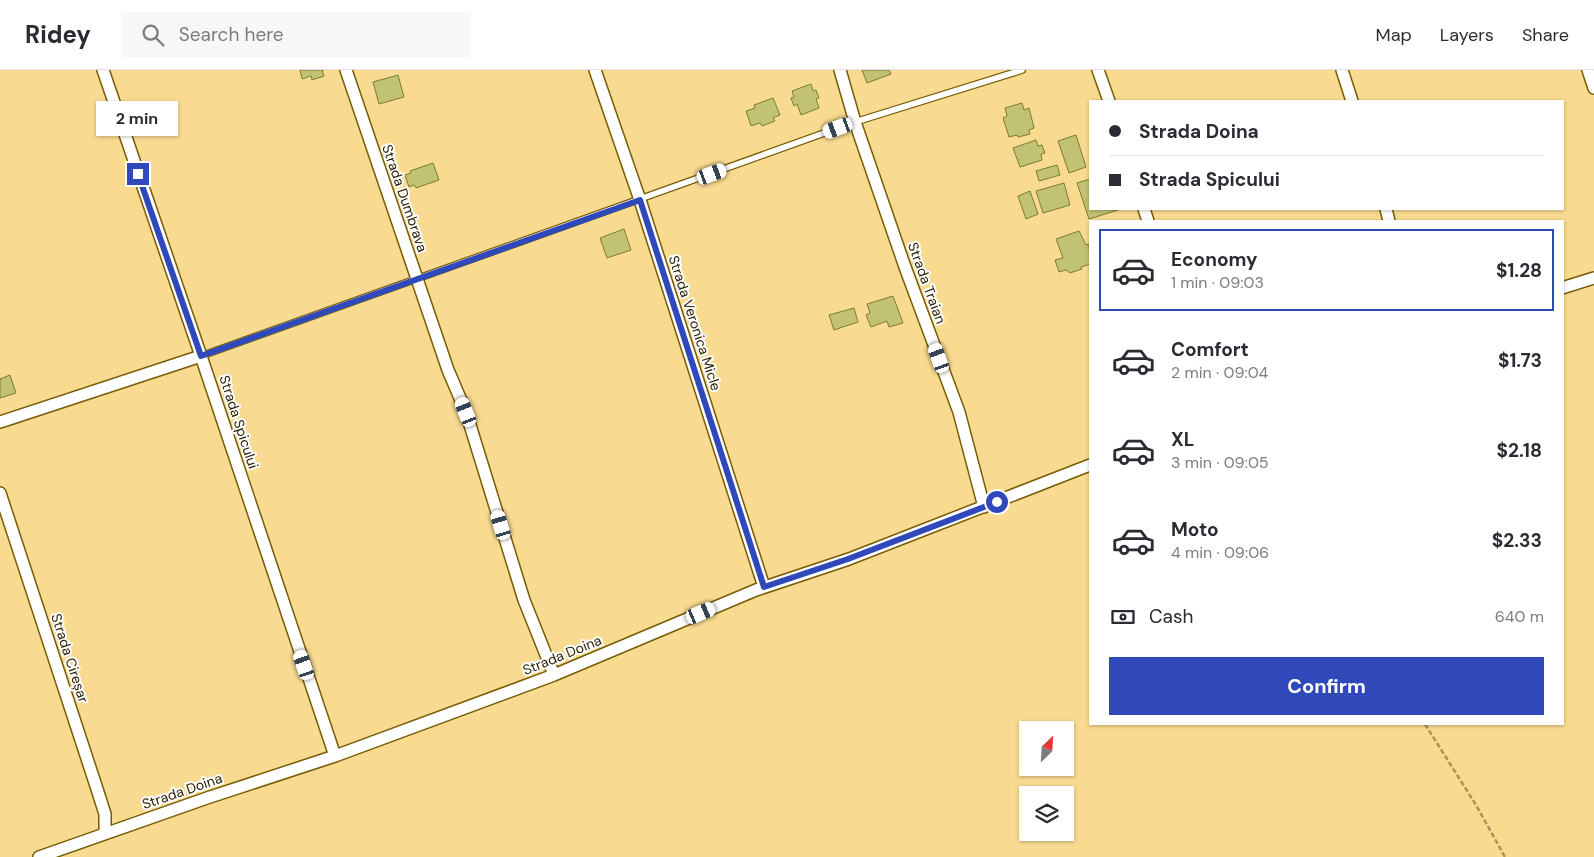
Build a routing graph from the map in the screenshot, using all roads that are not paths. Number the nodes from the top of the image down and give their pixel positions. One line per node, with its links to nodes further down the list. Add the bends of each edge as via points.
1 (102, 70): 17 (street, Strada Spicului)
2 (346, 70): 15 (street, Strada Dumbrava)
3 (595, 70): 13 (street, Strada Veronica Micle)
4 (840, 70): 12 (street, Strada Traian)
5 (1022, 70): 12 (lane)
6 (1098, 70): 10 (street)
7 (1342, 70): 11 (street)
8 (1588, 70): 9 (street)
9 (1594, 88)
10 (1109, 100)
11 (1352, 100)
12 (855, 122): 13 (lane); 21 (street, Strada Traian, via 959,412)
13 (640, 200): 15 (lane); 22 (street, Strada Veronica Micle)
14 (1594, 278): 16 (street)
15 (417, 279): 17 (lane); 23 (street, Strada Dumbrava, via 466,412 524,600)
16 (1564, 287)
17 (201, 356): 18 (street); 24 (street, Strada Spicului)
18 (0, 422)
19 (1089, 465): 21 (street, Strada Doina)
20 (0, 494): 25 (street, Strada Cireșar, via 105,814)
21 (984, 507): 22 (street, Strada Doina)
22 (764, 587): 23 (street, Strada Doina)
23 (554, 675): 24 (street, Strada Doina)
24 (335, 756): 25 (street, Strada Doina)
25 (105, 834): 26 (street, Strada Doina)
26 (39, 857)

